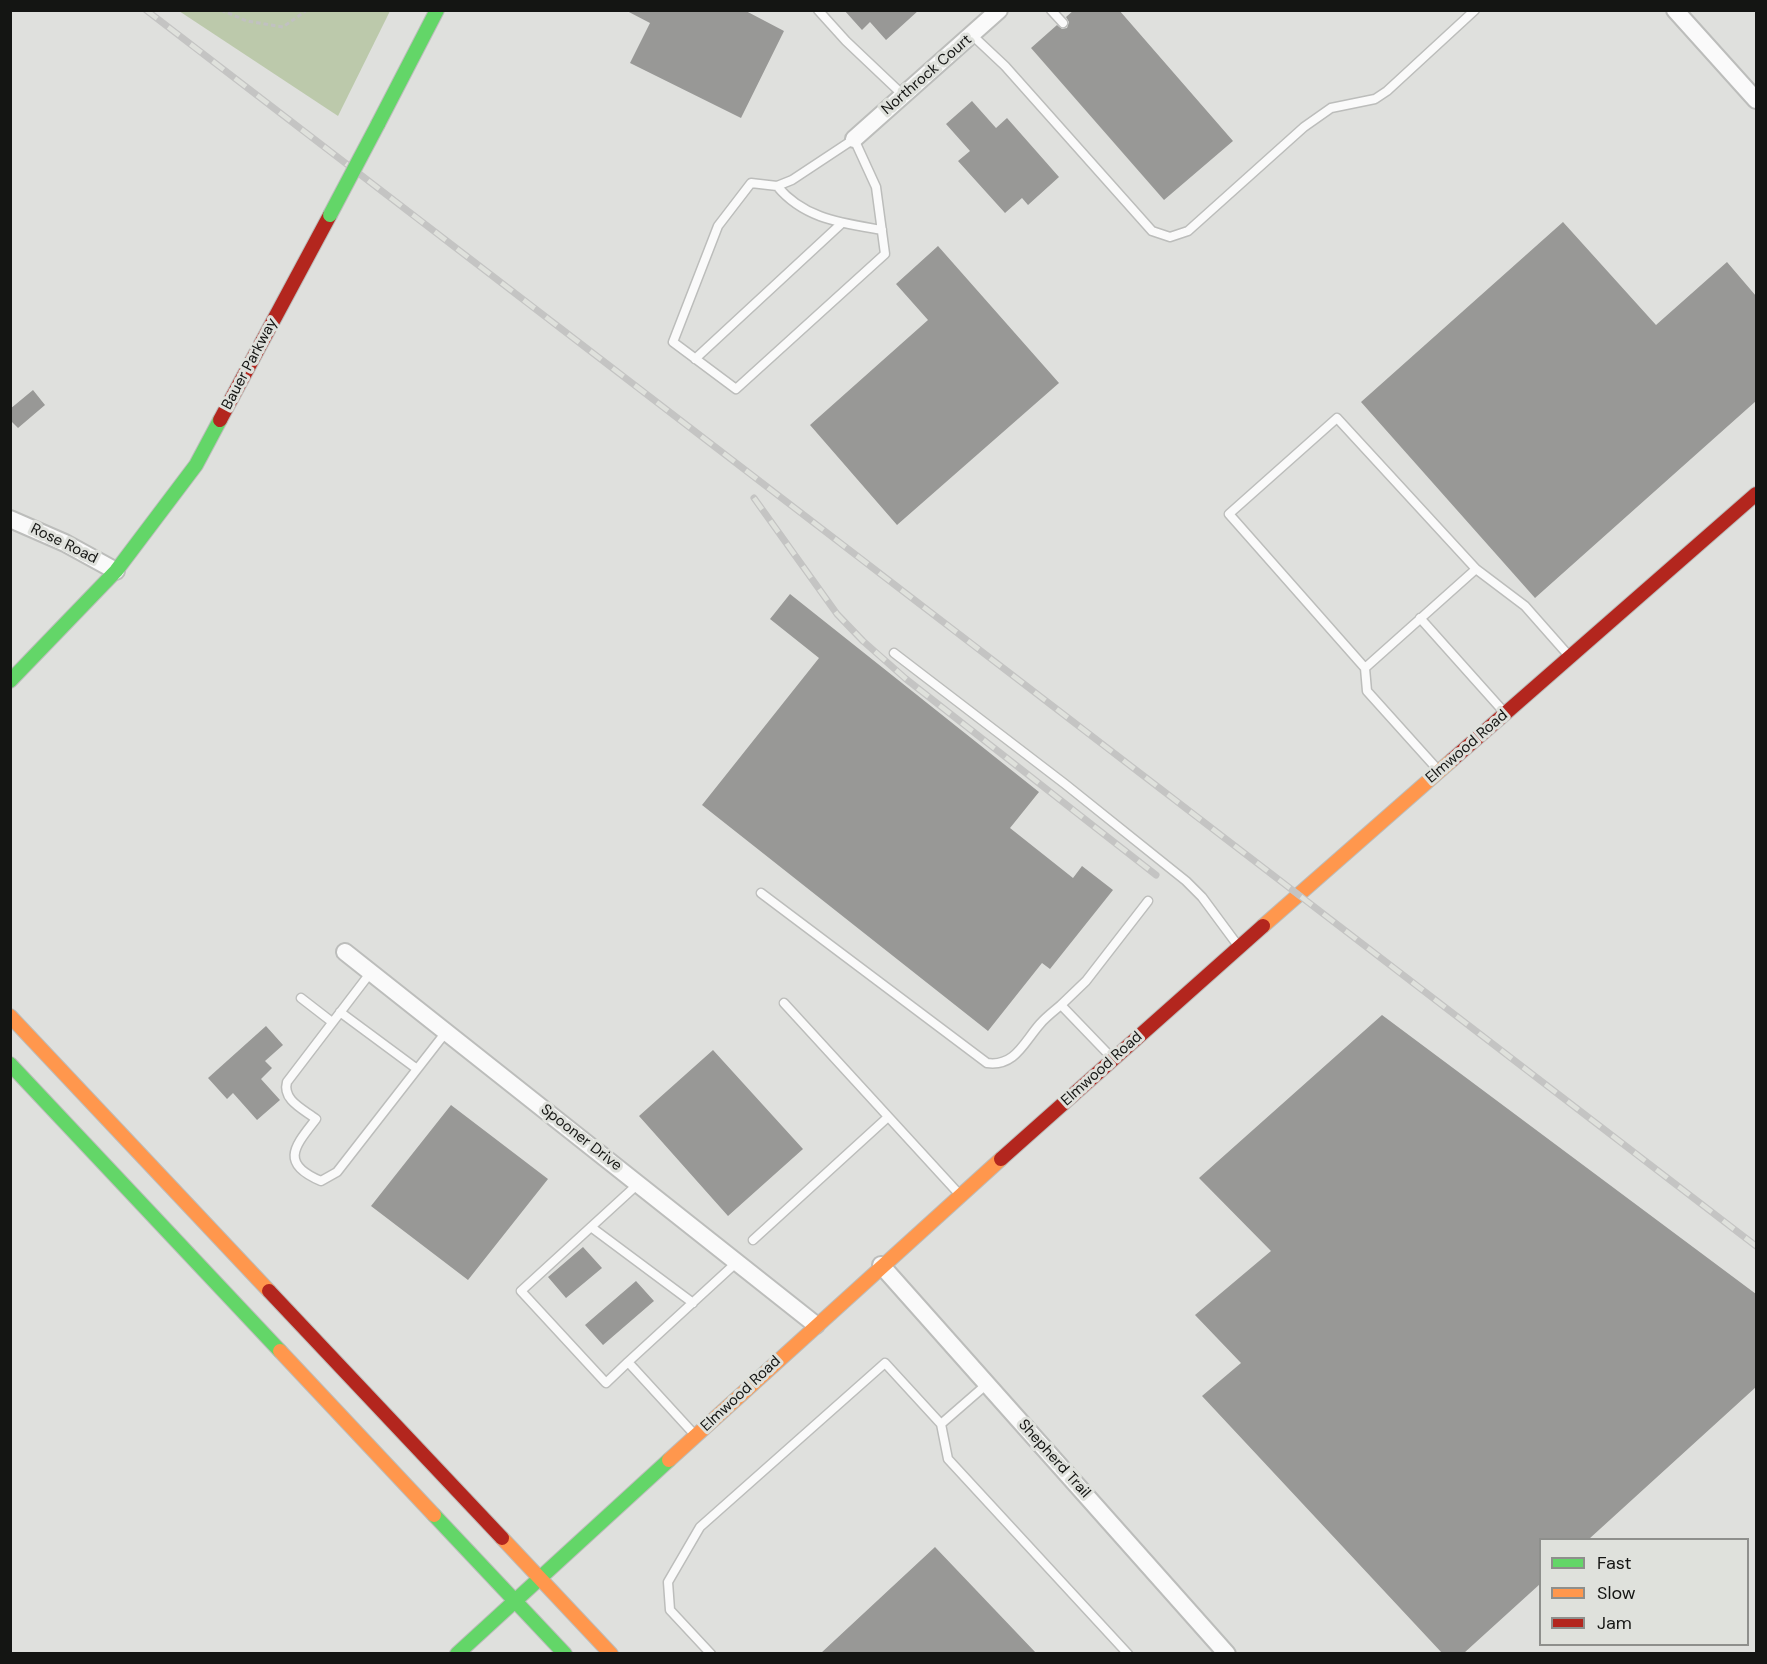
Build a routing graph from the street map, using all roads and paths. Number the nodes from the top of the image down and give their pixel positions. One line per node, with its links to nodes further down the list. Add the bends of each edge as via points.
1 (221, 10): 2 (path, via 247,21 283,27)
2 (307, 10)
3 (437, 10): 21 (main road, Bauer Parkway, bridge, via 196,465)
4 (818, 10): 11 (lane)
5 (999, 10): 10 (street, Northrock Court)
6 (1051, 10): 9 (lane)
7 (1475, 10): 10 (lane, via 1386,91 1375,99 1331,108 1188,231 1170,237 1152,231 1005,66)
8 (1675, 10): 12 (street)
9 (1063, 23)
10 (972, 35): 11 (street, Northrock Court)
11 (903, 95): 13 (street, Northrock Court)
12 (1756, 100)
13 (854, 139): 14 (lane); 16 (lane, via 876,187)
14 (777, 186): 15 (lane, via 790,202 823,219); 17 (lane, via 751,183 718,226 673,342)
15 (842, 223): 16 (lane); 17 (lane)
16 (882, 230): 17 (lane, via 885,254 736,389)
17 (696, 359)
18 (1756, 494): 24 (main road, Elmwood Road)
19 (10, 519): 21 (street, Rose Road)
20 (1476, 569): 22 (lane); 24 (lane, via 1525,606); 25 (lane, via 1337,418 1229,514)
21 (116, 571): 26 (main road, Bauer Parkway)
22 (1420, 618): 25 (lane); 27 (lane)
23 (894, 653): 31 (lane, via 1186,881)
24 (1570, 657): 27 (main road, Elmwood Road)
25 (1365, 668): 28 (lane, via 1367,691)
26 (10, 681)
27 (1505, 714): 28 (main road, Elmwood Road)
28 (1439, 772): 31 (main road, Elmwood Road)
29 (761, 893): 36 (lane, via 987,1064 1011,1060)
30 (1148, 902): 36 (lane, via 1086,981)
31 (1239, 947): 41 (main road, Elmwood Road)
32 (345, 952): 33 (street, Spooner Drive)
33 (371, 972): 37 (lane); 40 (street, Spooner Drive)
34 (301, 998): 39 (lane)
35 (784, 1003): 44 (lane)
36 (1061, 1005): 41 (lane)
37 (340, 1012): 39 (lane); 43 (lane)
38 (10, 1016): 57 (main road)
39 (332, 1022): 43 (lane, via 285,1089 288,1097 316,1119 293,1153 296,1161 316,1179 328,1179 337,1172)
40 (446, 1032): 43 (lane); 45 (street, Spooner Drive)
41 (1113, 1059): 46 (main road, Elmwood Road)
42 (10, 1064): 58 (main road)
43 (417, 1069)
44 (888, 1117): 46 (lane); 48 (lane)
45 (638, 1184): 47 (lane); 49 (street, Spooner Drive)
46 (960, 1196): 50 (main road, Elmwood Road)
47 (591, 1227): 51 (lane); 53 (lane, via 521,1291 606,1383)
48 (753, 1240)
49 (737, 1262): 51 (lane); 52 (street, Spooner Drive)
50 (881, 1265): 52 (main road, Elmwood Road); 54 (street, Shepherd Trail)
51 (693, 1303): 53 (lane)
52 (816, 1324): 56 (main road, Elmwood Road)
53 (628, 1362): 56 (lane)
54 (987, 1384): 55 (lane); 64 (street, Shepherd Trail)
55 (941, 1424): 62 (lane, via 885,1363 700,1527 668,1582 670,1610); 63 (lane, via 948,1459)
56 (696, 1436): 57 (main road, Elmwood Road)
57 (541, 1579): 58 (main road, Elmwood Road); 61 (main road)
58 (516, 1601): 59 (main road, Elmwood Road); 60 (main road)
59 (457, 1653)
60 (565, 1653)
61 (611, 1653)
62 (711, 1653)
63 (1128, 1653)
64 (1227, 1653)

